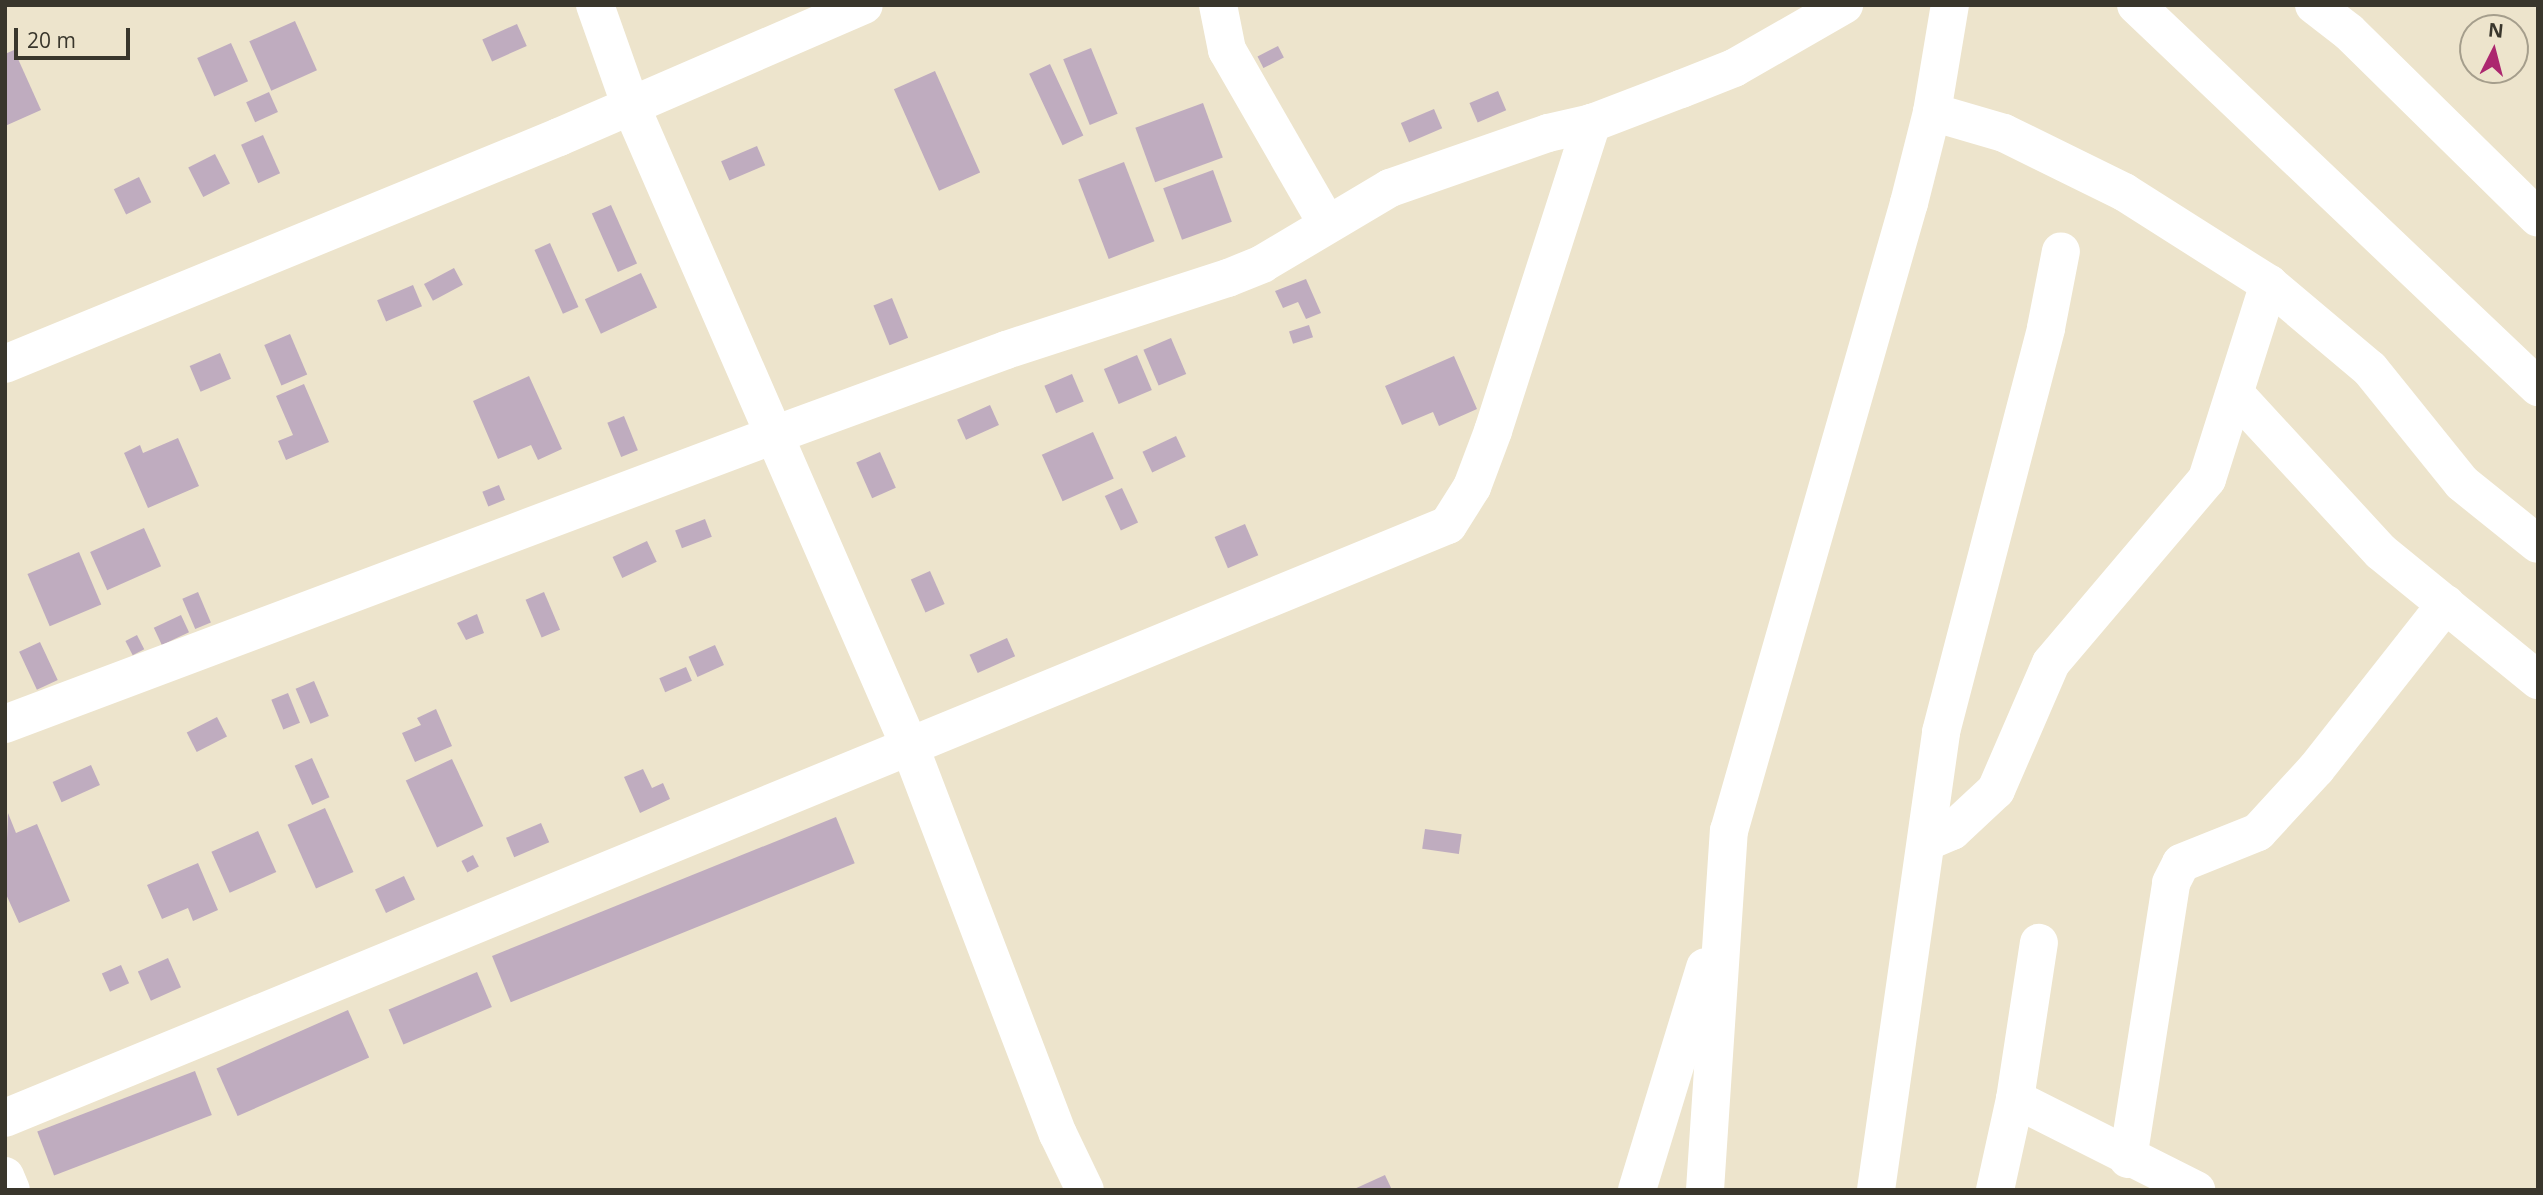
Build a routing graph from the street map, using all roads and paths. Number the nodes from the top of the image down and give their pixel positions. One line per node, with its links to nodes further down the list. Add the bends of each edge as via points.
1 (595, 5): 8 (street)
2 (864, 5): 8 (street)
3 (1218, 5): 12 (street, via 1227,50)
4 (1844, 5): 10 (street, via 1734,68)
5 (1950, 5): 9 (street)
6 (2136, 5): 16 (street)
7 (2314, 5): 11 (street, via 2349,32)
8 (630, 104): 15 (street); 18 (street)
9 (1932, 111): 14 (street, via 2004,132 2124,192); 25 (street, via 1729,831)
10 (1592, 123): 12 (street, via 1548,133 1390,188); 23 (street, via 1493,431 1472,487 1448,525)
11 (2538, 218)
12 (1326, 222): 18 (street, via 1286,251 1228,278 1006,350)
13 (2061, 251): 24 (street, via 2046,328 1941,732)
14 (2269, 284): 17 (street); 19 (street, via 2370,369 2462,483)
15 (5, 364)
16 (2538, 387)
17 (2237, 396): 20 (street, via 2381,552); 24 (street, via 2207,479 2051,663 1996,790 1952,831)
18 (774, 435): 22 (street); 23 (street)
19 (2538, 544)
20 (2446, 604): 21 (street); 29 (street, via 2316,769 2258,832 2181,863 2171,883)
21 (2538, 680)
22 (5, 724)
23 (911, 747): 28 (street); 32 (street, via 1058,1135)
24 (1926, 842): 35 (street)
25 (1724, 903): 33 (street); 34 (street)
26 (2039, 943): 27 (street)
27 (2015, 1099): 29 (street); 36 (street)
28 (5, 1118)
29 (2128, 1159): 37 (street)
30 (5, 1176): 31 (street)
31 (11, 1190)
32 (1085, 1190)
33 (1637, 1190)
34 (1704, 1190)
35 (1876, 1190)
36 (1995, 1190)
37 (2196, 1190)

